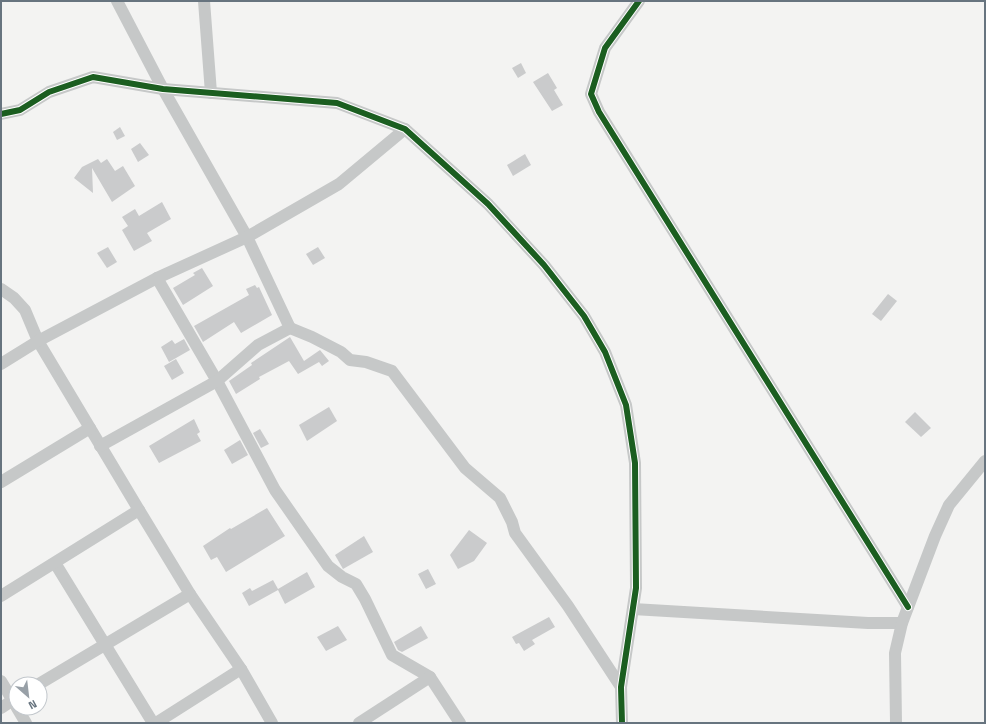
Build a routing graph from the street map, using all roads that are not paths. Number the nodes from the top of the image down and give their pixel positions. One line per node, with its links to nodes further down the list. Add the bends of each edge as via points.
1 (118, 1): 4 (street)
2 (204, 1): 5 (street)
3 (639, 1): 23 (street, via 605,48 591,94 599,112)
4 (163, 89): 5 (street); 6 (street, via 93,77 49,92 20,110); 8 (street)
5 (211, 93): 7 (street, via 337,103)
6 (1, 114)
7 (405, 129): 8 (street, via 339,184); 24 (street, via 488,204 544,265 584,316 605,352 626,405 636,464 636,588)
8 (247, 237): 9 (street); 11 (street)
9 (157, 278): 12 (street); 14 (street)
10 (1, 289): 12 (street, via 25,310)
11 (290, 328): 14 (street, via 245,354); 31 (street, via 312,336 350,360 366,362 392,371 465,468 500,498 515,533 568,606)
12 (38, 342): 13 (street); 15 (street)
13 (1, 364)
14 (217, 380): 16 (street); 28 (street, via 275,490 317,552 328,566 356,584 392,655)
15 (90, 428): 16 (street); 18 (street)
16 (100, 446): 19 (street)
17 (985, 461): 23 (street, via 949,505)
18 (1, 482)
19 (139, 510): 20 (street); 21 (street)
20 (55, 563): 22 (street); 26 (street)
21 (190, 594): 26 (street); 27 (street)
22 (1, 596)
23 (908, 607): 25 (street)
24 (632, 609): 25 (street); 31 (street)
25 (902, 623): 38 (street, via 895,653)
26 (105, 644): 29 (street); 33 (street)
27 (241, 669): 33 (street); 34 (street)
28 (430, 677): 35 (street); 36 (street)
29 (48, 679)
30 (1, 681): 32 (street)
31 (621, 687): 37 (street)
32 (8, 692)
33 (154, 723)
34 (272, 723)
35 (359, 723)
36 (460, 723)
37 (622, 723)
38 (896, 723)

